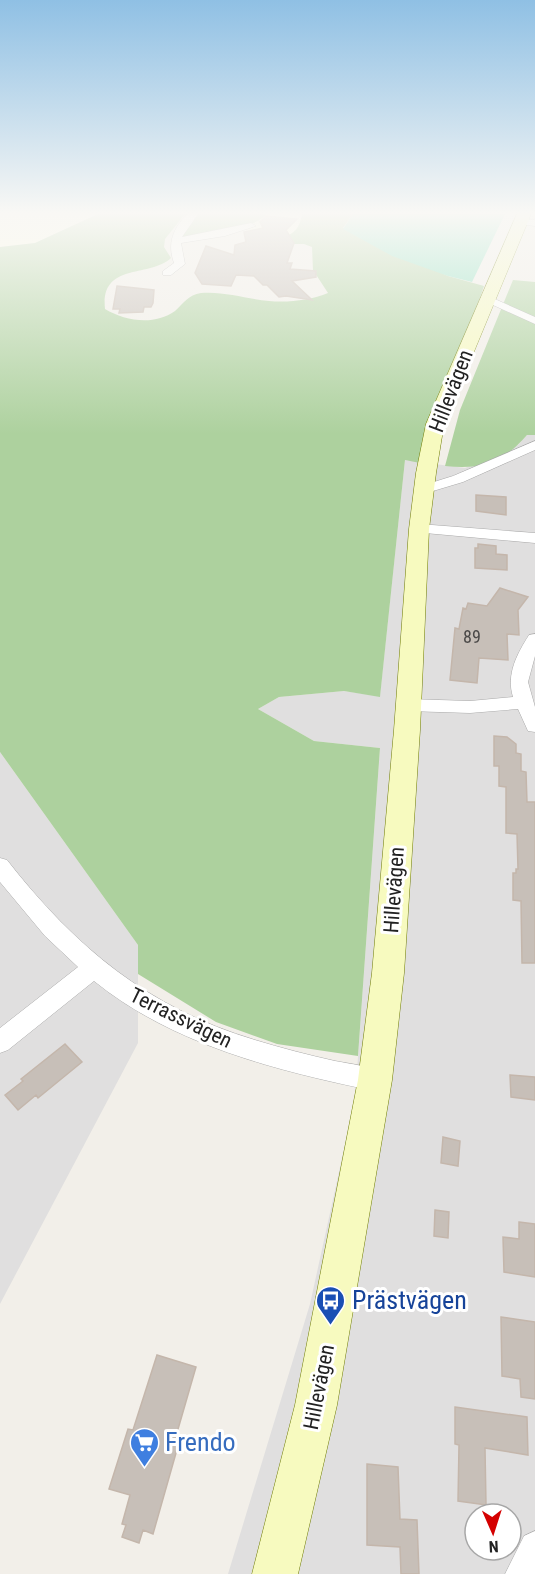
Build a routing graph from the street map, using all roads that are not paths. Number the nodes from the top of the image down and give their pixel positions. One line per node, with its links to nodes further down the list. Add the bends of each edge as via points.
1 (494, 287): 2 (street, Hillevägen)
2 (488, 299): 3 (street); 5 (street, Hillevägen, via 435,424)
3 (535, 321)
4 (535, 445): 5 (street)
5 (423, 490): 6 (street, Hillevägen)
6 (419, 529): 7 (street); 10 (street, Hillevägen)
7 (535, 538)
8 (535, 639): 9 (street, via 519,672)
9 (523, 702): 10 (street, via 470,707); 11 (street)
10 (408, 705): 15 (street, Hillevägen, via 388,973)
11 (535, 726)
12 (0, 866): 13 (street, Terrassvägen, via 43,920)
13 (94, 968): 14 (street); 15 (street, Terrassvägen, via 156,1011 218,1039 269,1057)
14 (0, 1042)
15 (375, 1080): 17 (street, Hillevägen, via 316,1405)
16 (535, 1547): 18 (street)
17 (275, 1574)
18 (521, 1574)

